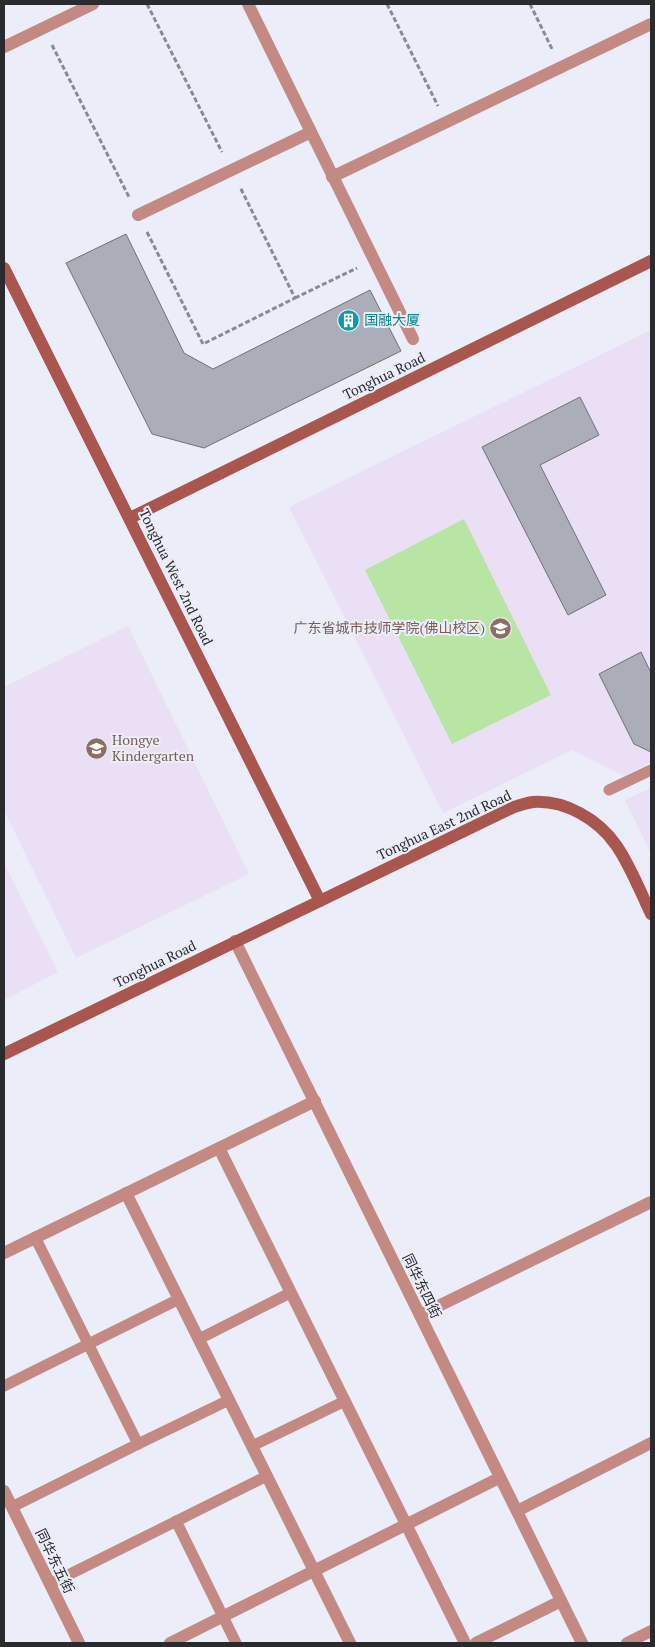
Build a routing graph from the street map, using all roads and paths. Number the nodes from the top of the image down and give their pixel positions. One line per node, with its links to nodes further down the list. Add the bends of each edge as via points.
1 (93, 4): 7 (street)
2 (262, 4): 5 (street)
3 (387, 4): 9 (path)
4 (530, 4): 8 (path)
5 (249, 7): 10 (street)
6 (651, 24): 8 (street)
7 (4, 48)
8 (561, 67): 9 (street)
9 (446, 122): 11 (street)
10 (310, 132): 11 (street); 12 (street)
11 (332, 177): 13 (street)
12 (138, 215)
13 (373, 260): 16 (path); 17 (street)
14 (651, 262): 18 (street, Tonghua Road)
15 (4, 268): 18 (street, Tonghua West 2nd Road)
16 (295, 298)
17 (413, 339)
18 (130, 518): 21 (street, Tonghua West 2nd Road)
19 (651, 770): 20 (lane)
20 (609, 790)
21 (320, 901): 22 (street, Tonghua East 2nd Road, via 514,807 533,802 574,810 606,832 618,846); 23 (street, Tonghua Road)
22 (651, 914)
23 (235, 941): 24 (street, Tonghua Road); 25 (street, 同华东四街)
24 (4, 1054)
25 (314, 1101): 26 (street); 33 (street, 同华东四街)
26 (219, 1148): 27 (street); 31 (street)
27 (126, 1193): 29 (street); 32 (street)
28 (651, 1202): 33 (street)
29 (35, 1238): 30 (street); 39 (lane)
30 (4, 1253)
31 (290, 1293): 34 (lane); 37 (street)
32 (179, 1299): 34 (street); 35 (lane)
33 (420, 1315): 42 (street, 同华东四街)
34 (199, 1339): 36 (street)
35 (4, 1386)
36 (229, 1400): 39 (lane); 40 (street)
37 (345, 1401): 40 (lane); 54 (street)
38 (651, 1443): 45 (street)
39 (138, 1444): 44 (lane)
40 (252, 1446): 41 (street)
41 (267, 1476): 46 (lane); 53 (street)
42 (500, 1478): 45 (street, 同华东四街); 51 (street)
43 (4, 1491): 44 (street, 同华东五街)
44 (12, 1507): 47 (street, 同华东五街)
45 (517, 1511): 48 (street, 同华东四街)
46 (176, 1522): 47 (lane); 52 (lane)
47 (50, 1584): 50 (street, 同华东五街)
48 (561, 1601): 55 (street); 56 (street, 同华东四街)
49 (651, 1632): 57 (street)
50 (79, 1643)
51 (170, 1643)
52 (236, 1643)
53 (350, 1643)
54 (465, 1643)
55 (476, 1643)
56 (582, 1643)
57 (627, 1643)

